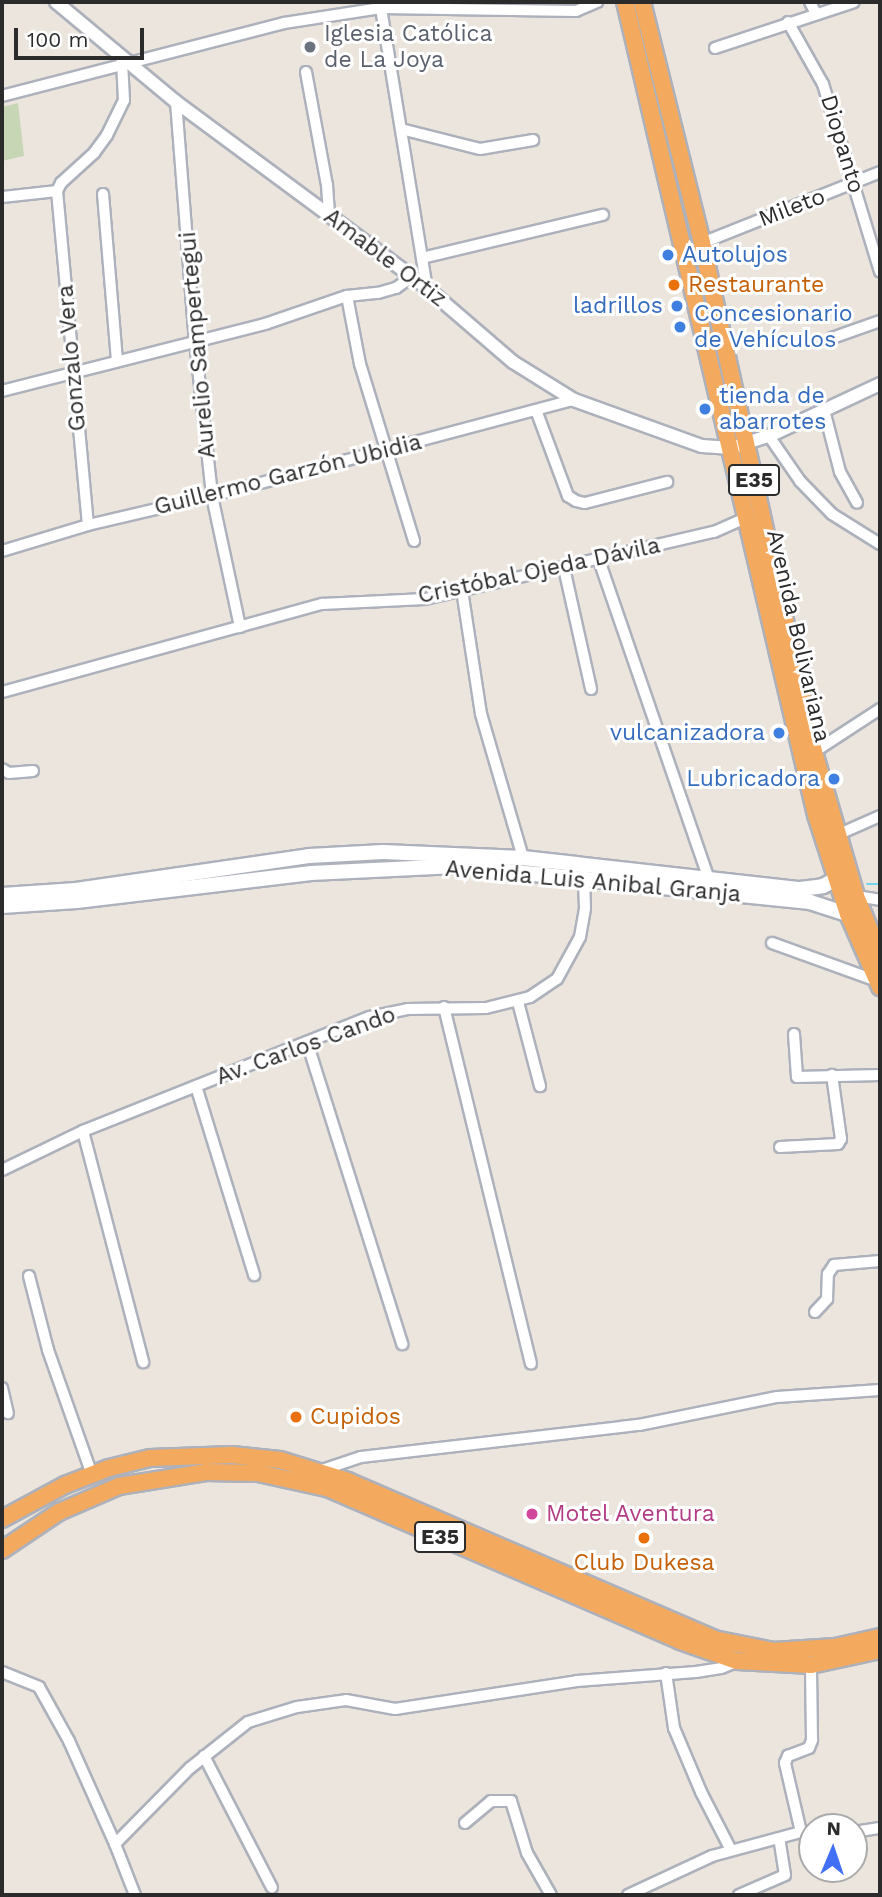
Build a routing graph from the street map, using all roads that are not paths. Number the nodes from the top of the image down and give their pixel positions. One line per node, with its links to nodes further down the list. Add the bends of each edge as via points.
1 (56, 2): 11 (street, Amable Ortiz)
2 (597, 2): 7 (street, via 576,11)
3 (625, 2): 41 (highway, Avenida Bolivariana / E35)
4 (642, 2): 24 (highway, Avenida Bolivariana / E35)
5 (810, 2): 8 (street)
6 (854, 2): 8 (street)
7 (381, 5): 11 (street, via 284,23); 15 (street)
8 (816, 14): 9 (street)
9 (788, 22): 10 (street); 18 (street, Diopanto, via 823,84)
10 (715, 48)
11 (125, 62): 13 (street); 14 (street, Amable Ortiz); 19 (street, via 124,100 114,121 94,153)
12 (306, 72): 22 (street)
13 (2, 96)
14 (176, 102): 22 (street, Amable Ortiz); 32 (street, Aurelio Sampertegui)
15 (401, 129): 16 (street, via 480,149); 25 (street)
16 (533, 140)
17 (880, 172): 18 (street, Mileto)
18 (855, 183): 24 (street, Mileto); 26 (street, Diopanto)
19 (57, 191): 21 (street); 34 (street, Gonzalo Vera)
20 (103, 194): 33 (street)
21 (2, 197)
22 (329, 215): 27 (street, Amable Ortiz)
23 (603, 215): 25 (street)
24 (702, 243): 41 (highway, Avenida Bolivariana / E35)
25 (422, 258): 28 (street)
26 (880, 272)
27 (411, 277): 28 (street, Amable Ortiz); 29 (street, via 396,288)
28 (427, 288): 37 (street, Amable Ortiz, via 513,362)
29 (347, 296): 32 (street, via 265,324); 42 (street, via 360,365)
30 (880, 321): 31 (street)
31 (832, 338)
32 (195, 341): 33 (street); 44 (street, Aurelio Sampertegui)
33 (117, 360): 34 (street)
34 (73, 371): 36 (street); 47 (street, Gonzalo Vera)
35 (880, 384): 39 (street)
36 (2, 391)
37 (574, 400): 38 (street, Guillermo Garzón Ubidia); 41 (street, Amable Ortiz, via 702,446)
38 (537, 410): 42 (street, Guillermo Garzón Ubidia); 43 (street, via 568,496 576,501 585,503)
39 (824, 410): 40 (street); 45 (street, via 840,472)
40 (769, 436): 41 (street); 49 (street, via 800,481 832,514)
41 (738, 445): 46 (highway, Avenida Bolivariana / E35); 58 (highway, Avenida Bolivariana / E35)
42 (386, 450): 44 (street, Guillermo Garzón Ubidia); 48 (street)
43 (667, 482)
44 (212, 496): 47 (street, Guillermo Garzón Ubidia); 54 (street, Aurelio Sampertegui)
45 (857, 503)
46 (747, 517): 51 (street, Cristóbal Ojeda Dávila, via 714,532); 66 (highway, Avenida Bolivariana / E35, via 807,777)
47 (88, 525): 50 (street, Guillermo Garzón Ubidia)
48 (414, 541)
49 (880, 544)
50 (2, 551)
51 (599, 560): 52 (street, Cristóbal Ojeda Dávila); 65 (street)
52 (564, 568): 53 (street, Cristóbal Ojeda Dávila); 55 (street)
53 (462, 590): 54 (street, Cristóbal Ojeda Dávila, via 425,599 322,604); 63 (street, via 481,714)
54 (240, 627): 56 (street, Cristóbal Ojeda Dávila)
55 (592, 689)
56 (2, 692)
57 (880, 709): 58 (street)
58 (814, 752): 62 (highway, Avenida Bolivariana / E35)
59 (2, 769): 60 (street, via 9,773)
60 (33, 771)
61 (880, 816): 62 (street)
62 (837, 835): 69 (highway, Avenida Bolivariana / E35)
63 (523, 858): 64 (main road, Avenida Luis Anibal Granja); 68 (main road, Avenida Luis Anibal Granja, via 383,852 309,856 76,890)
64 (584, 865): 65 (main road, Avenida Luis Anibal Granja); 67 (street, Av. Carlos Cando)
65 (709, 879): 66 (main road, Avenida Luis Anibal Granja, via 800,889)
66 (836, 879): 72 (highway, Avenida Bolivariana / E35)
67 (584, 880): 71 (main road, Avenida Luis Anibal Granja, via 456,866 387,869); 72 (main road, Avenida Luis Anibal Granja, via 810,902); 76 (street, Av. Carlos Cando, via 580,937 566,967 545,989)
68 (2, 895)
69 (856, 896): 70 (street); 74 (highway, Avenida Bolivariana / E35)
70 (880, 900)
71 (2, 906)
72 (848, 914): 75 (highway, Avenida Bolivariana / E35)
73 (772, 943): 75 (street)
74 (880, 954)
75 (879, 984)
76 (518, 1002): 77 (street, Av. Carlos Cando, via 486,1008); 83 (street)
77 (444, 1007): 79 (street, Av. Carlos Cando, via 389,1012); 93 (street)
78 (794, 1034): 80 (street, via 797,1077)
79 (307, 1042): 82 (street, Av. Carlos Cando); 91 (street)
80 (832, 1075): 81 (street); 85 (street, via 838,1144)
81 (880, 1075)
82 (196, 1086): 84 (street, Av. Carlos Cando); 88 (street)
83 (540, 1086)
84 (83, 1131): 86 (street, Av. Carlos Cando); 92 (street)
85 (780, 1147)
86 (2, 1170)
87 (880, 1261): 90 (street, via 834,1265 828,1273 827,1299)
88 (254, 1275)
89 (29, 1276): 98 (street, via 48,1350)
90 (814, 1312)
91 (402, 1344)
92 (144, 1362)
93 (531, 1364)
94 (2, 1388): 96 (street)
95 (880, 1390): 97 (street, via 777,1397 639,1425 361,1457)
96 (8, 1413)
97 (319, 1471): 98 (highway, E35, via 280,1460 186,1455 150,1458); 101 (highway, E35, via 714,1639 786,1651 835,1647)
98 (92, 1475): 99 (highway, E35, via 24,1504)
99 (2, 1519)
100 (2, 1550): 103 (highway, E35, via 59,1512 120,1486 206,1472 291,1478 327,1488 680,1641)
101 (880, 1636)
102 (880, 1650): 104 (highway, E35)
103 (737, 1661): 104 (highway, E35); 106 (street, via 721,1668)
104 (811, 1665): 108 (street, via 812,1740 809,1748 788,1756 785,1763)
105 (2, 1672): 112 (street, via 39,1687)
106 (666, 1673): 107 (street, via 577,1681 395,1709 346,1700 297,1707 248,1722); 113 (street, via 674,1728)
107 (204, 1756): 112 (street); 115 (street)
108 (801, 1813)
109 (464, 1823): 117 (street, via 491,1801 511,1801 527,1853)
110 (798, 1834): 111 (street)
111 (779, 1839): 113 (street); 120 (street, via 785,1875)
112 (115, 1844): 116 (street)
113 (731, 1850): 114 (street)
114 (645, 1885): 118 (street); 119 (street)
115 (272, 1888)
116 (135, 1895)
117 (551, 1895)
118 (628, 1895)
119 (652, 1895)
120 (739, 1895)

